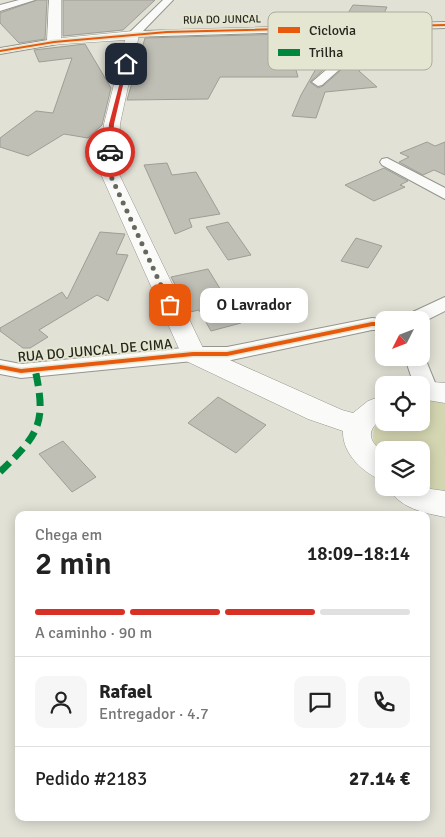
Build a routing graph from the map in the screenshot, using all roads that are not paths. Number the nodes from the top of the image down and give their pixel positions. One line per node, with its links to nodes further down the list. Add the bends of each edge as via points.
1 (30, 0): 4 (street)
2 (55, 0): 9 (street)
3 (168, 0): 8 (street)
4 (0, 8)
5 (432, 24): 6 (street, RUA DO JUNCAL)
6 (445, 24)
7 (268, 30): 8 (street, RUA DO JUNCAL)
8 (133, 35): 9 (street, RUA DO JUNCAL); 18 (street, RUA DO JUNCAL DE CIMA, via 112,124 109,172)
9 (54, 42): 10 (street, RUA DO JUNCAL)
10 (0, 51)
11 (333, 70): 12 (street)
12 (318, 82)
13 (387, 162): 14 (street)
14 (445, 194)
15 (445, 303): 16 (street)
16 (429, 311)
17 (375, 324): 18 (street, via 227,354)
18 (193, 354): 20 (street, RUA DO JUNCAL DE CIMA, via 21,371); 23 (street, via 318,412)
19 (419, 366): 21 (street)
20 (0, 367)
21 (431, 391)
22 (375, 409): 23 (street, via 367,413)
23 (359, 424): 24 (street, via 360,448)
24 (375, 461)
25 (417, 496): 26 (street)
26 (444, 509)

